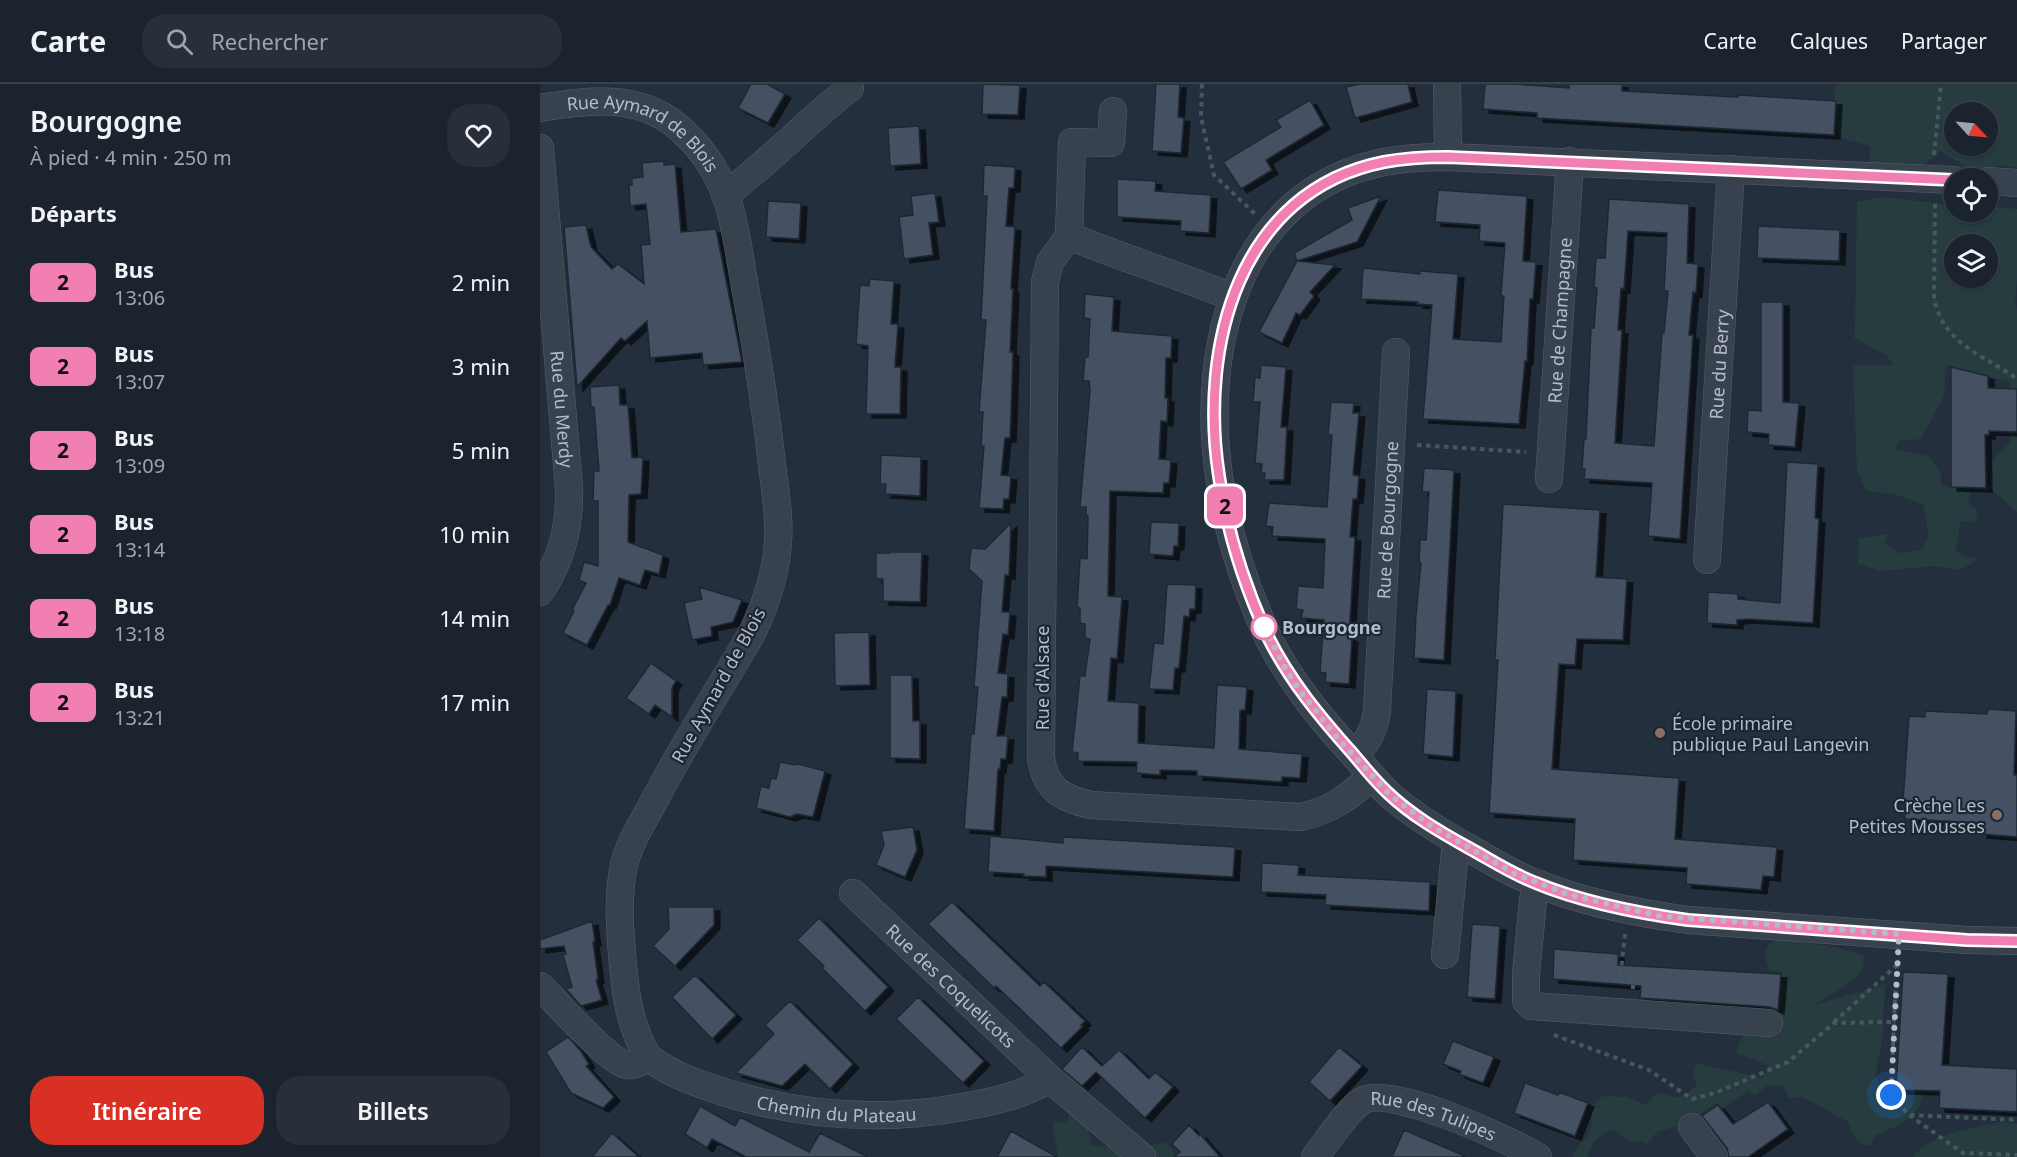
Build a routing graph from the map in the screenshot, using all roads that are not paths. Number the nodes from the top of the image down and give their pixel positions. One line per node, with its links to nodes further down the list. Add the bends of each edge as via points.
1 (551, 84): 4 (street)
2 (1446, 84): 7 (street)
3 (850, 88): 13 (street, Rue Aymard de Blois)
4 (540, 108): 13 (street, Rue Aymard de Blois, via 604,100 653,110 694,142)
5 (1113, 111): 14 (street, via 1111,143 1071,142)
6 (540, 148): 19 (street, Rue du Merdy, via 570,514 558,562)
7 (1448, 157): 8 (street); 15 (street, via 1385,162 1325,183 1270,229 1254,251)
8 (1570, 161): 9 (street); 17 (street, Rue de Champagne)
9 (1731, 169): 10 (street); 18 (street, Rue du Berry)
10 (1944, 179)
11 (1998, 182): 12 (street)
12 (2017, 183)
13 (725, 195): 29 (street, Rue Aymard de Blois, via 758,363 778,541 771,584 752,633 664,782 626,857 620,892 624,983 632,1024)
14 (1069, 236): 15 (street); 21 (street, Rue d'Alsace, via 1050,262 1045,282 1041,757 1046,780 1067,797 1091,805 1300,817 1346,800)
15 (1232, 297): 20 (street, via 1220,348 1215,410 1218,476 1232,537 1256,608 1286,670)
16 (1396, 352): 20 (street, Rue de Bourgogne, via 1377,711 1369,739)
17 (1550, 466)
18 (1707, 560)
19 (540, 592)
20 (1354, 755): 21 (street)
21 (1371, 776): 22 (street, via 1406,808)
22 (1456, 841): 23 (street); 26 (street)
23 (1537, 884): 25 (street, via 1628,910 1688,920); 28 (street, via 1526,974 1526,1001 1536,1008)
24 (853, 893): 30 (street, Rue des Coquelicots)
25 (2017, 941)
26 (1445, 955)
27 (540, 986): 29 (street, via 618,1061 632,1065)
28 (1769, 1023)
29 (648, 1057): 30 (street, Chemin du Plateau, via 684,1077 742,1098 803,1111 856,1116 907,1115 982,1104 1021,1094)
30 (1050, 1079): 32 (street)
31 (1692, 1127): 35 (street)
32 (1142, 1157)
33 (1315, 1157): 34 (street, Rue des Tulipes, via 1354,1108 1363,1100 1380,1097 1425,1107)
34 (1538, 1157)
35 (1714, 1157)

